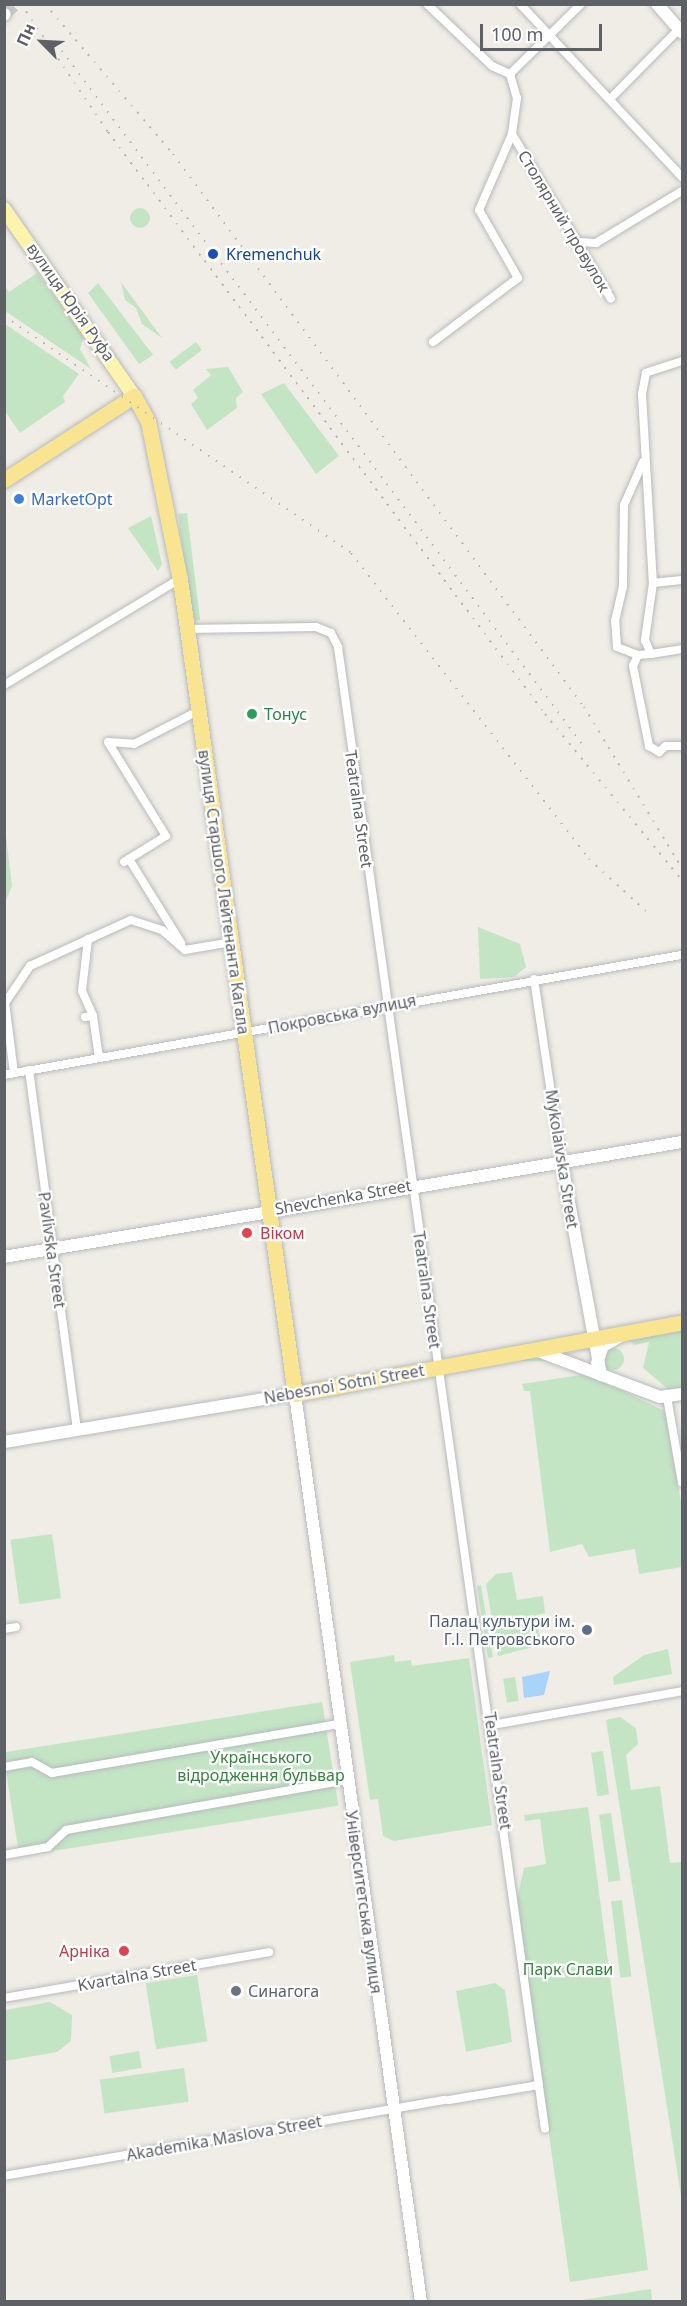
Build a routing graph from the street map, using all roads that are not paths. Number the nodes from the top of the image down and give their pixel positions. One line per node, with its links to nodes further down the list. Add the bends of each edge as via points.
1 (427, 4): 7 (street, via 492,66)
2 (520, 4): 6 (street)
3 (581, 4): 6 (street)
4 (657, 4): 5 (street)
5 (681, 29): 8 (street)
6 (550, 34): 7 (street); 8 (street)
7 (510, 74): 9 (street, Столярний провулок, via 517,98)
8 (611, 98): 10 (street)
9 (512, 134): 13 (street, Столярний провулок); 15 (street, via 479,210 518,278)
10 (682, 177)
11 (682, 191): 13 (street, via 596,243)
12 (4, 209): 17 (main road, вулиця Юрія Руфа)
13 (580, 242): 14 (street, Столярний провулок)
14 (611, 299)
15 (433, 342)
16 (682, 361): 18 (street, via 657,366 646,373 642,394)
17 (134, 396): 19 (highway); 20 (highway, вулиця Старшого Лейтенанта Кагала, via 156,447)
18 (643, 461): 22 (street); 26 (street, via 624,505 623,586 615,621 617,646)
19 (4, 480)
20 (180, 579): 23 (highway, вулиця Старшого Лейтенанта Кагала); 27 (street)
21 (682, 580): 22 (street)
22 (652, 583): 25 (street, via 645,640)
23 (186, 629): 28 (highway, вулиця Старшого Лейтенанта Кагала); 35 (street, Teatralna Street, via 280,624 331,633 338,646)
24 (682, 649): 25 (street)
25 (651, 654): 26 (street)
26 (638, 655): 29 (street, via 633,666 635,692 649,746 659,752 666,746)
27 (4, 686)
28 (198, 711): 31 (highway, вулиця Старшого Лейтенанта Кагала); 32 (street, via 134,744 108,742 165,836 127,861)
29 (682, 746)
30 (88, 939): 32 (street, via 131,920 162,930); 37 (street, via 82,991); 39 (street, via 30,966 5,1003)
31 (232, 942): 32 (street); 36 (highway, вулиця Старшого Лейтенанта Кагала)
32 (185, 950)
33 (681, 956): 34 (street, Покровська вулиця)
34 (534, 979): 35 (street, Покровська вулиця); 41 (street, Mykolaivska Street)
35 (386, 1004): 36 (street, Покровська вулиця); 42 (street, Teatralna Street)
36 (245, 1034): 37 (street, Покровська вулиця); 43 (highway, вулиця Старшого Лейтенанта Кагала)
37 (99, 1058): 38 (street, Покровська вулиця)
38 (29, 1070): 39 (street, Покровська вулиця); 44 (street, Pavlivska Street)
39 (9, 1074)
40 (682, 1142): 41 (street, Shevchenka Street)
41 (561, 1159): 42 (street, Shevchenka Street); 48 (street, Mykolaivska Street)
42 (412, 1185): 43 (street, Shevchenka Street); 50 (street, Teatralna Street)
43 (268, 1210): 44 (street, Shevchenka Street); 53 (highway, вулиця Старшого Лейтенанта Кагала)
44 (52, 1249): 45 (street, Shevchenka Street); 55 (street, Pavlivska Street)
45 (4, 1257)
46 (682, 1322): 47 (highway, Nebesnoi Sotni Street)
47 (629, 1331): 48 (highway, Nebesnoi Sotni Street); 51 (street, via 603,1346)
48 (590, 1339): 49 (highway, Nebesnoi Sotni Street); 51 (street, Mykolaivska Street)
49 (538, 1350): 50 (highway, Nebesnoi Sotni Street); 51 (street)
50 (438, 1368): 53 (highway, Nebesnoi Sotni Street); 62 (street, Teatralna Street)
51 (599, 1369): 54 (street)
52 (682, 1394): 54 (street)
53 (294, 1395): 55 (street, Nebesnoi Sotni Street); 61 (street, Університетська вулиця)
54 (667, 1396): 57 (street)
55 (77, 1429): 56 (street, Nebesnoi Sotni Street)
56 (4, 1442)
57 (682, 1483)
58 (16, 1627): 59 (street)
59 (4, 1629)
60 (682, 1691): 62 (street)
61 (339, 1724): 63 (street, via 52,1773 32,1762); 64 (street, Університетська вулиця)
62 (492, 1725): 68 (street, Teatralna Street)
63 (4, 1767)
64 (347, 1780): 65 (street, via 66,1830 48,1847); 69 (street, Університетська вулиця)
65 (4, 1855)
66 (269, 1952): 67 (street, Kvartalna Street)
67 (4, 1998)
68 (538, 2085): 69 (street, Akademika Maslova Street); 70 (street, Teatralna Street)
69 (393, 2108): 71 (street, Akademika Maslova Street); 72 (street, Університетська вулиця)
70 (545, 2129)
71 (4, 2176)
72 (421, 2301)

